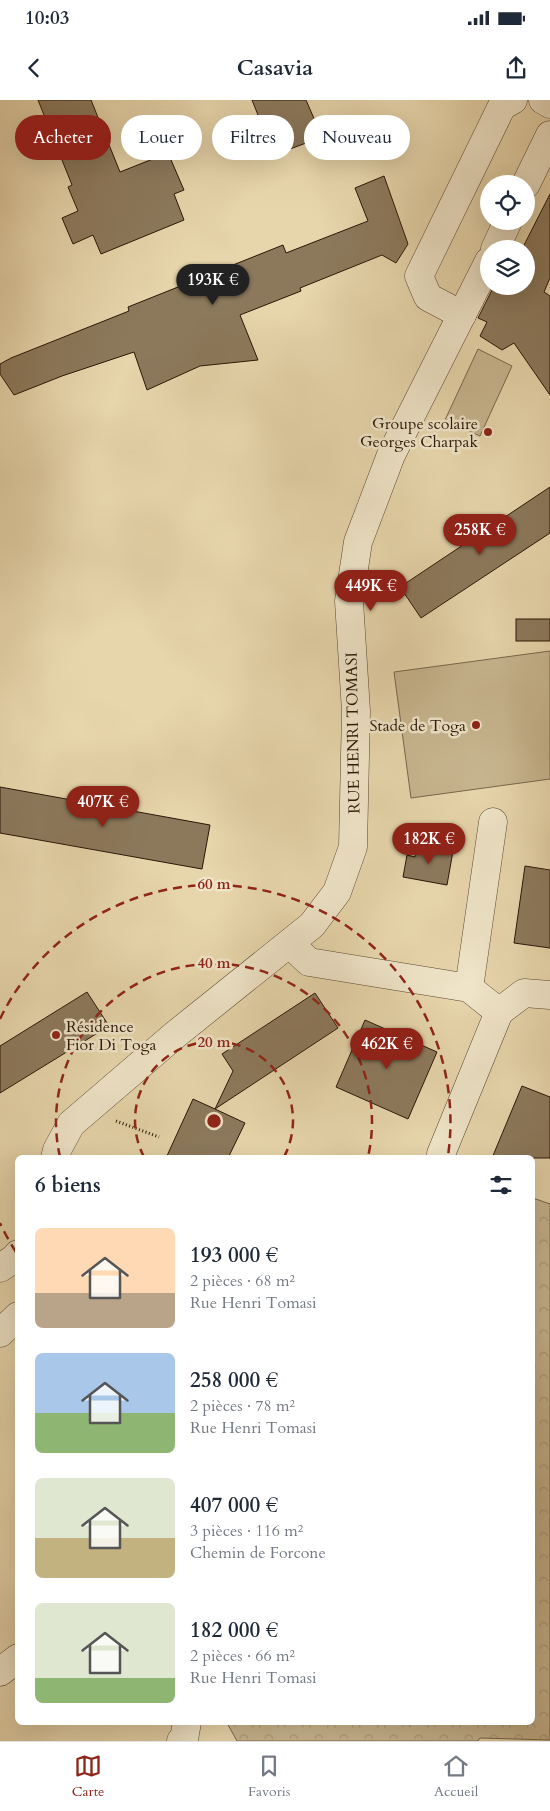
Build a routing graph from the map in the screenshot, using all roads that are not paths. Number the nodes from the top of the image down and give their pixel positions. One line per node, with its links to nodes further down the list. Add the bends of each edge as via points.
1 (513, 100): 7 (street, via 502,106 419,276 428,297)
2 (542, 100): 3 (street)
3 (550, 104)
4 (550, 135): 5 (street)
5 (530, 175)
6 (480, 279): 7 (street, RUE HENRI TOMASI)
7 (462, 315): 9 (street, RUE HENRI TOMASI, via 391,455 358,542 349,602 356,711 353,847 337,892 312,925)
8 (493, 822): 10 (street)
9 (290, 944): 10 (street, via 309,962); 14 (street, RUE HENRI TOMASI, via 176,1034 71,1124)
10 (469, 988): 12 (street)
11 (550, 995): 12 (street, via 524,994)
12 (499, 1012): 13 (street)
13 (441, 1154)
14 (56, 1155)
15 (15, 1258): 16 (street)
16 (0, 1268)
17 (15, 1319): 18 (street)
18 (0, 1333)
19 (15, 1660): 20 (street)
20 (0, 1672)
21 (186, 1725): 22 (street)
22 (181, 1741)

